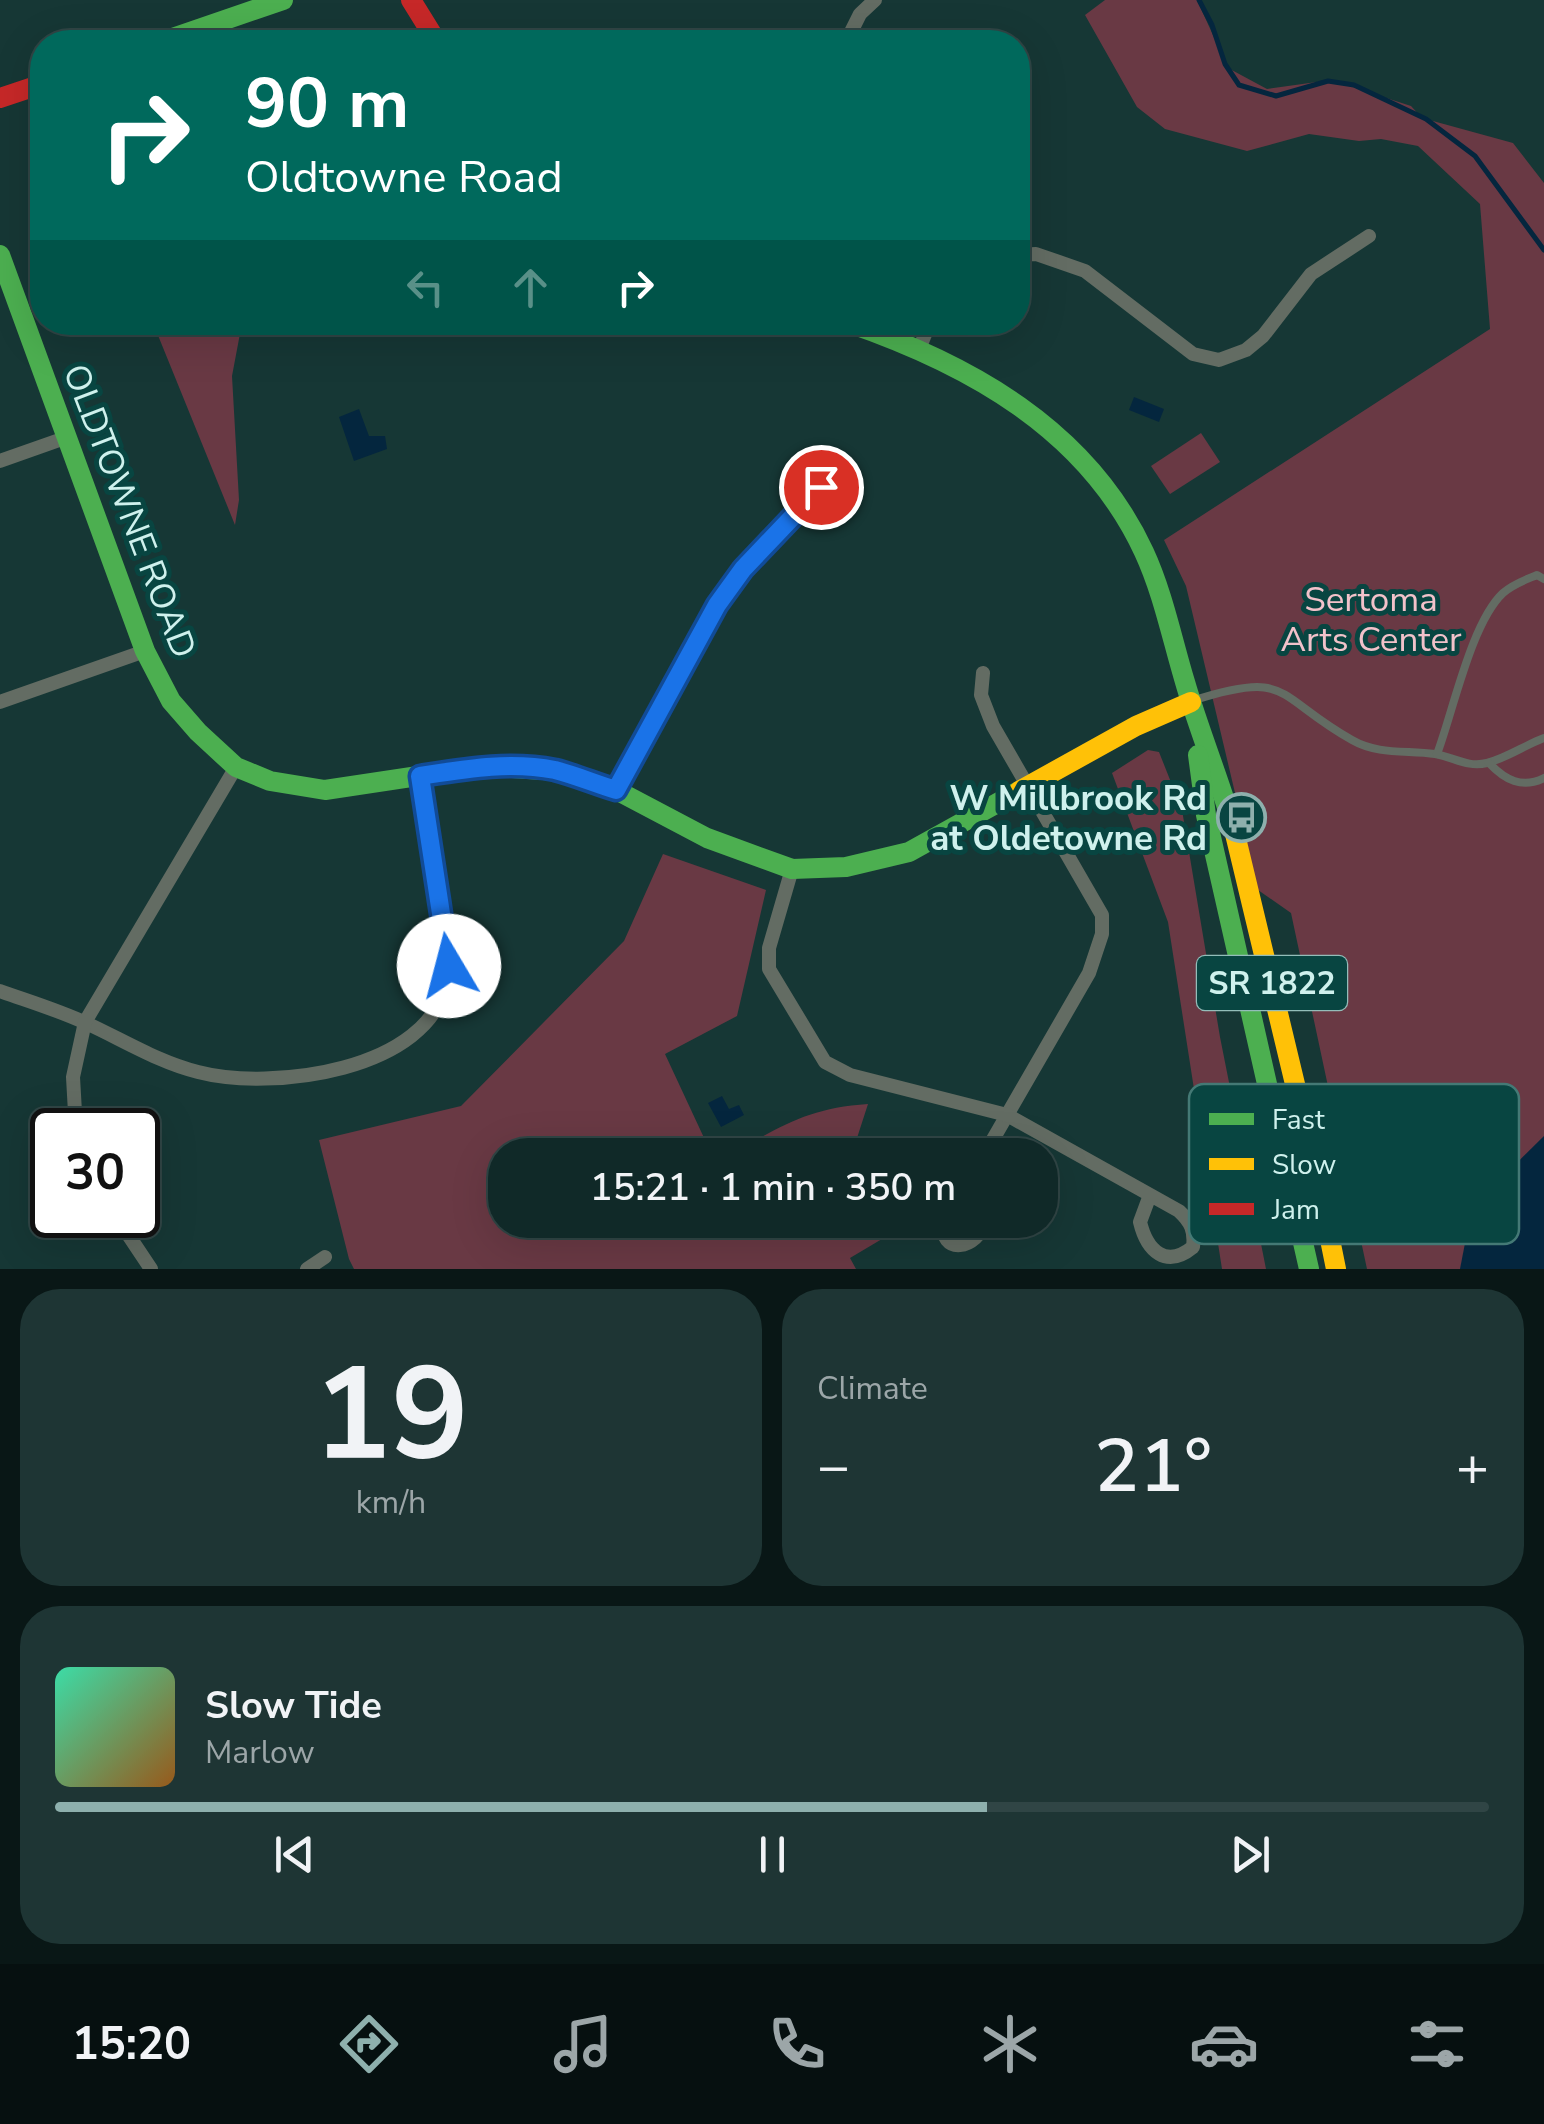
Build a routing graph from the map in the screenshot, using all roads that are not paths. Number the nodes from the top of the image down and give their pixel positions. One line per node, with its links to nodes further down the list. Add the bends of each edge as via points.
1 (283, 0): 4 (main road)
2 (411, 0): 5 (main road)
3 (874, 0): 6 (street)
4 (197, 30)
5 (430, 30)
6 (852, 30)
7 (30, 88): 8 (main road)
8 (0, 98)
9 (1369, 236): 10 (street, via 1311,274 1246,350 1218,360 1193,354 1085,271)
10 (1030, 254)
11 (0, 255): 15 (main road, OLDTOWNE ROAD)
12 (884, 335): 14 (main road, SR 1822)
13 (925, 335): 14 (street)
14 (920, 347): 22 (main road, SR 1822, via 1040,417 1116,503 1162,590)
15 (65, 438): 16 (street); 19 (main road, OLDTOWNE ROAD)
16 (0, 461)
17 (821, 487): 30 (street, via 717,605)
18 (1544, 580): 24 (lane, via 1537,575 1499,597 1468,658)
19 (145, 650): 21 (street); 26 (main road, OLDTOWNE ROAD, via 172,701)
20 (983, 673): 29 (street, via 993,726)
21 (0, 702)
22 (1190, 702): 24 (lane, via 1240,686 1271,687 1355,743); 29 (main road, OLDTOWNE ROAD); 34 (main road, SR 1822, via 1206,815); 35 (main road, SR 1822, via 1230,817)
23 (1544, 738): 25 (lane)
24 (1438, 754): 25 (lane, via 1470,766)
25 (1489, 763): 28 (lane, via 1513,782)
26 (236, 768): 27 (main road, OLDTOWNE ROAD, via 325,790); 33 (street)
27 (420, 776): 30 (main road, OLDTOWNE ROAD, via 521,766); 33 (street, via 449,966 440,1004 393,1049 346,1068 226,1077 161,1059)
28 (1544, 778)
29 (1028, 787): 31 (main road, OLDTOWNE ROAD, via 909,852); 37 (street, via 1092,895 1102,934 1088,973)
30 (616, 790): 31 (main road, OLDTOWNE ROAD, via 707,838)
31 (792, 869): 37 (street, via 768,968 825,1062)
32 (0, 991): 33 (street)
33 (85, 1022): 36 (street)
34 (1268, 1084)
35 (1295, 1084)
36 (75, 1108)
37 (1007, 1114): 38 (street); 39 (street)
38 (994, 1138)
39 (1150, 1196): 40 (street); 44 (street, via 1140,1222 1152,1251 1174,1258)
40 (1189, 1220)
41 (131, 1238): 48 (street)
42 (946, 1238): 43 (street, via 964,1246)
43 (975, 1238)
44 (1192, 1244)
45 (1304, 1244): 50 (main road, SR 1822)
46 (1330, 1244): 51 (main road, SR 1822)
47 (326, 1256): 49 (street)
48 (151, 1269)
49 (307, 1269)
50 (1310, 1269)
51 (1336, 1269)

